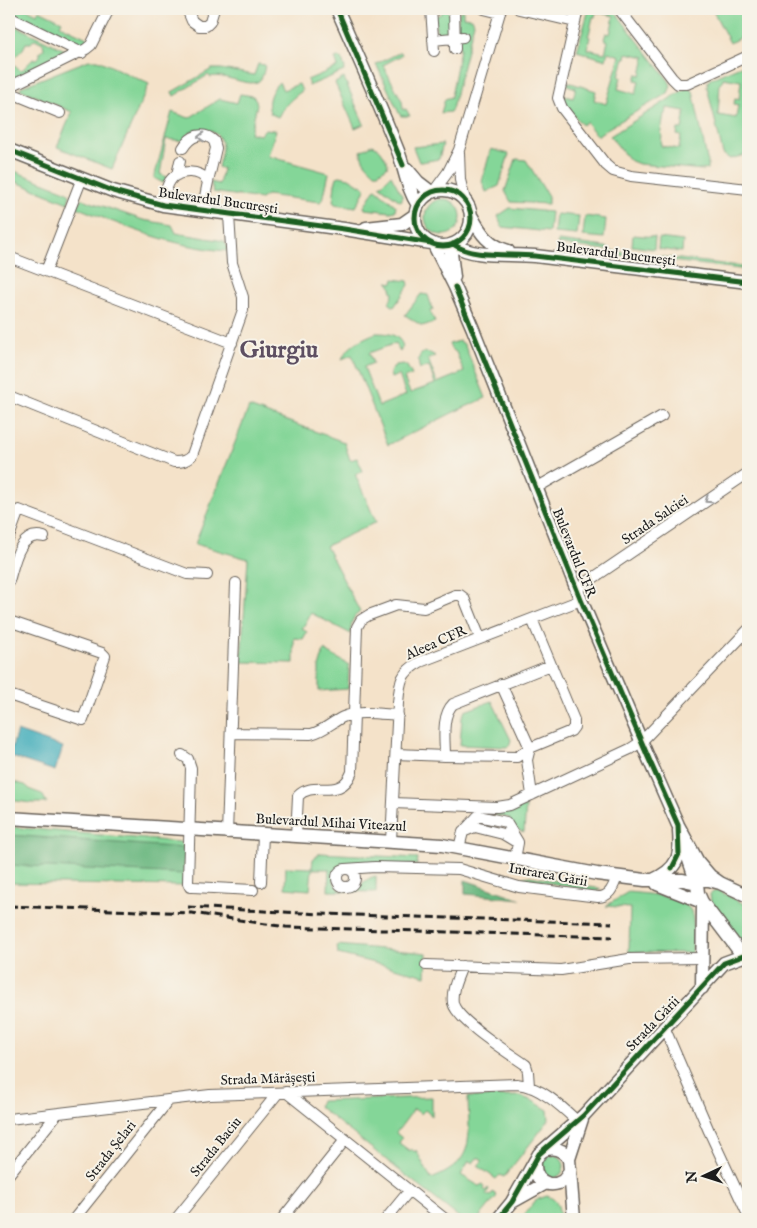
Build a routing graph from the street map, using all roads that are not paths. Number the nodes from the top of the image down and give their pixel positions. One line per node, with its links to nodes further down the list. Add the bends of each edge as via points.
1 (109, 9): 16 (street, via 91,45)
2 (187, 9): 3 (street, via 192,21 206,26)
3 (214, 9)
4 (337, 9): 25 (main road)
5 (432, 9): 14 (street, via 433,45)
6 (454, 9): 14 (street)
7 (484, 9): 11 (street)
8 (519, 9): 13 (street)
9 (578, 9): 13 (street)
10 (619, 9): 17 (street, via 678,84 687,84)
11 (500, 11): 23 (street)
12 (9, 17): 16 (street)
13 (575, 22): 29 (street, via 558,98 562,108 606,165 613,171 631,176)
14 (459, 37): 15 (street)
15 (455, 49)
16 (82, 53): 18 (street)
17 (748, 56)
18 (9, 87)
19 (9, 92): 20 (street)
20 (60, 113)
21 (183, 148): 28 (street, one-way to 21, via 216,148 214,141 207,136 195,136)
22 (9, 150): 27 (main road, Bulevardul București)
23 (459, 150): 30 (street, via 448,172); 31 (street, via 459,172)
24 (180, 161): 26 (street)
25 (404, 165): 30 (main road, via 418,182); 33 (main road)
26 (177, 175): 28 (street, via 196,172); 32 (street, via 170,182)
27 (82, 178): 32 (main road, Bulevardul București); 42 (street)
28 (208, 182): 34 (street)
29 (748, 189)
30 (432, 191): 31 (main road, via 452,190); 33 (main road)
31 (465, 200): 36 (main road)
32 (163, 205): 34 (main road, Bulevardul București)
33 (416, 210): 37 (main road, Bulevardul București, via 405,223); 38 (main road, via 418,230)
34 (202, 211): 35 (main road, Bulevardul București)
35 (229, 215): 37 (main road, Bulevardul București); 45 (street, via 232,263 244,304)
36 (472, 217): 39 (main road, via 468,232); 40 (main road, Bulevardul București, via 488,241)
37 (344, 229): 38 (main road, Bulevardul București)
38 (433, 244): 39 (main road); 44 (main road, Bulevardul CFR)
39 (451, 245): 40 (main road, Bulevardul București, via 472,252); 44 (main road, Bulevardul CFR)
40 (515, 254): 43 (main road, Bulevardul București)
41 (9, 256): 42 (street)
42 (46, 271): 45 (street)
43 (748, 282)
44 (455, 287): 49 (main road, Bulevardul CFR)
45 (232, 343): 46 (street, via 192,455 182,462 174,462)
46 (9, 396)
47 (662, 416): 49 (street)
48 (748, 473): 55 (street, Strada Salciei, one-way to 55)
49 (536, 488): 55 (main road, Bulevardul CFR)
50 (9, 537): 52 (street, via 19,510 187,574)
51 (44, 537): 53 (street, via 31,537 24,543 18,551)
52 (207, 575)
53 (9, 581)
54 (236, 583): 65 (street)
55 (579, 594): 56 (street, Aleea CFR); 66 (main road, Bulevardul CFR)
56 (532, 619): 59 (street, Aleea CFR); 60 (street)
57 (9, 621): 62 (street, via 105,656 83,720)
58 (748, 630): 66 (street)
59 (480, 638): 63 (street, via 460,595 424,608 396,605 369,615 357,627); 64 (street, Aleea CFR, via 420,662 404,673)
60 (551, 665): 61 (street); 67 (street, via 574,727)
61 (501, 684): 67 (street); 70 (street, via 459,700 448,709)
62 (9, 695)
63 (354, 713): 64 (street); 65 (street, via 311,734); 78 (street, via 352,772 348,782 342,786 309,790 298,796)
64 (398, 715): 68 (street, Aleea CFR)
65 (230, 732): 76 (street)
66 (641, 742): 71 (street); 74 (main road, Bulevardul CFR)
67 (530, 748): 70 (street, via 517,757); 71 (street, via 527,760)
68 (396, 754): 70 (street); 72 (street, Aleea CFR)
69 (182, 755): 75 (street, via 191,768)
70 (445, 756)
71 (532, 795): 72 (street, via 503,806)
72 (393, 803): 79 (street, Aleea CFR)
73 (10, 819): 75 (main road, Bulevardul Mihai Viteazul)
74 (678, 825): 85 (main road, via 680,846 676,863); 87 (main road, Bulevardul CFR); 88 (main road, Bulevardul CFR, via 703,869)
75 (190, 830): 76 (main road, Bulevardul Mihai Viteazul); 90 (street, via 190,887)
76 (227, 833): 77 (main road, Bulevardul Mihai Viteazul)
77 (263, 834): 78 (main road, Bulevardul Mihai Viteazul); 86 (street)
78 (296, 836): 79 (main road, Bulevardul Mihai Viteazul)
79 (391, 841): 80 (main road, Bulevardul Mihai Viteazul)
80 (459, 848): 81 (main road, Bulevardul Mihai Viteazul); 81 (street, via 463,832 478,816 506,822 518,843)
81 (515, 859): 84 (main road, Bulevardul Mihai Viteazul)
82 (375, 867): 83 (street, Intrarea Gării); 84 (street, Intrarea Gării, via 458,869 519,887 598,897 607,895); 89 (street)
83 (345, 869): 89 (street, via 355,876); 89 (street, via 339,872 337,881 344,887)
84 (617, 877): 85 (main road, Bulevardul Mihai Viteazul)
85 (649, 880): 87 (main road, Bulevardul Mihai Viteazul); 92 (main road, Bulevardul Mihai Viteazul)
86 (261, 882)
87 (698, 882): 88 (main road, Bulevardul Mihai Viteazul); 92 (main road, Bulevardul CFR)
88 (720, 883): 91 (main road)
89 (352, 885)
90 (253, 890)
91 (748, 896)
92 (702, 903): 93 (main road); 94 (main road)
93 (702, 958): 96 (street, via 629,959 561,970); 97 (main road)
94 (746, 959): 97 (main road, Strada Gării, via 724,963)
95 (426, 965): 96 (street)
96 (462, 966): 99 (street, via 454,987 457,1013 526,1065)
97 (702, 988): 98 (main road, Strada Gării)
98 (665, 1029): 103 (main road, Strada Gării); 114 (street)
99 (528, 1086): 100 (street, Strada Mărășești); 103 (street, Strada Mărășești)
100 (282, 1092): 101 (street, Strada Mărășești); 105 (street); 115 (street, Strada Baciu)
101 (168, 1100): 102 (street, Strada Mărășești); 116 (street, Strada Șelari)
102 (58, 1114): 104 (street, Strada Mărășești); 109 (street)
103 (580, 1118): 106 (main road, Strada Gării); 108 (main road)
104 (9, 1119)
105 (345, 1140): 111 (street); 117 (street)
106 (544, 1150): 107 (main road); 108 (main road, via 563,1152)
107 (535, 1162): 110 (main road, via 536,1175); 112 (main road)
108 (570, 1164): 110 (main road, via 564,1180); 113 (main road)
109 (9, 1174)
110 (549, 1184): 112 (main road); 113 (main road, via 561,1191)
111 (409, 1191): 118 (street); 119 (street)
112 (512, 1202): 120 (main road)
113 (574, 1213)
114 (748, 1215)
115 (181, 1218)
116 (74, 1219)
117 (282, 1219)
118 (386, 1219)
119 (445, 1219)
120 (498, 1219)

